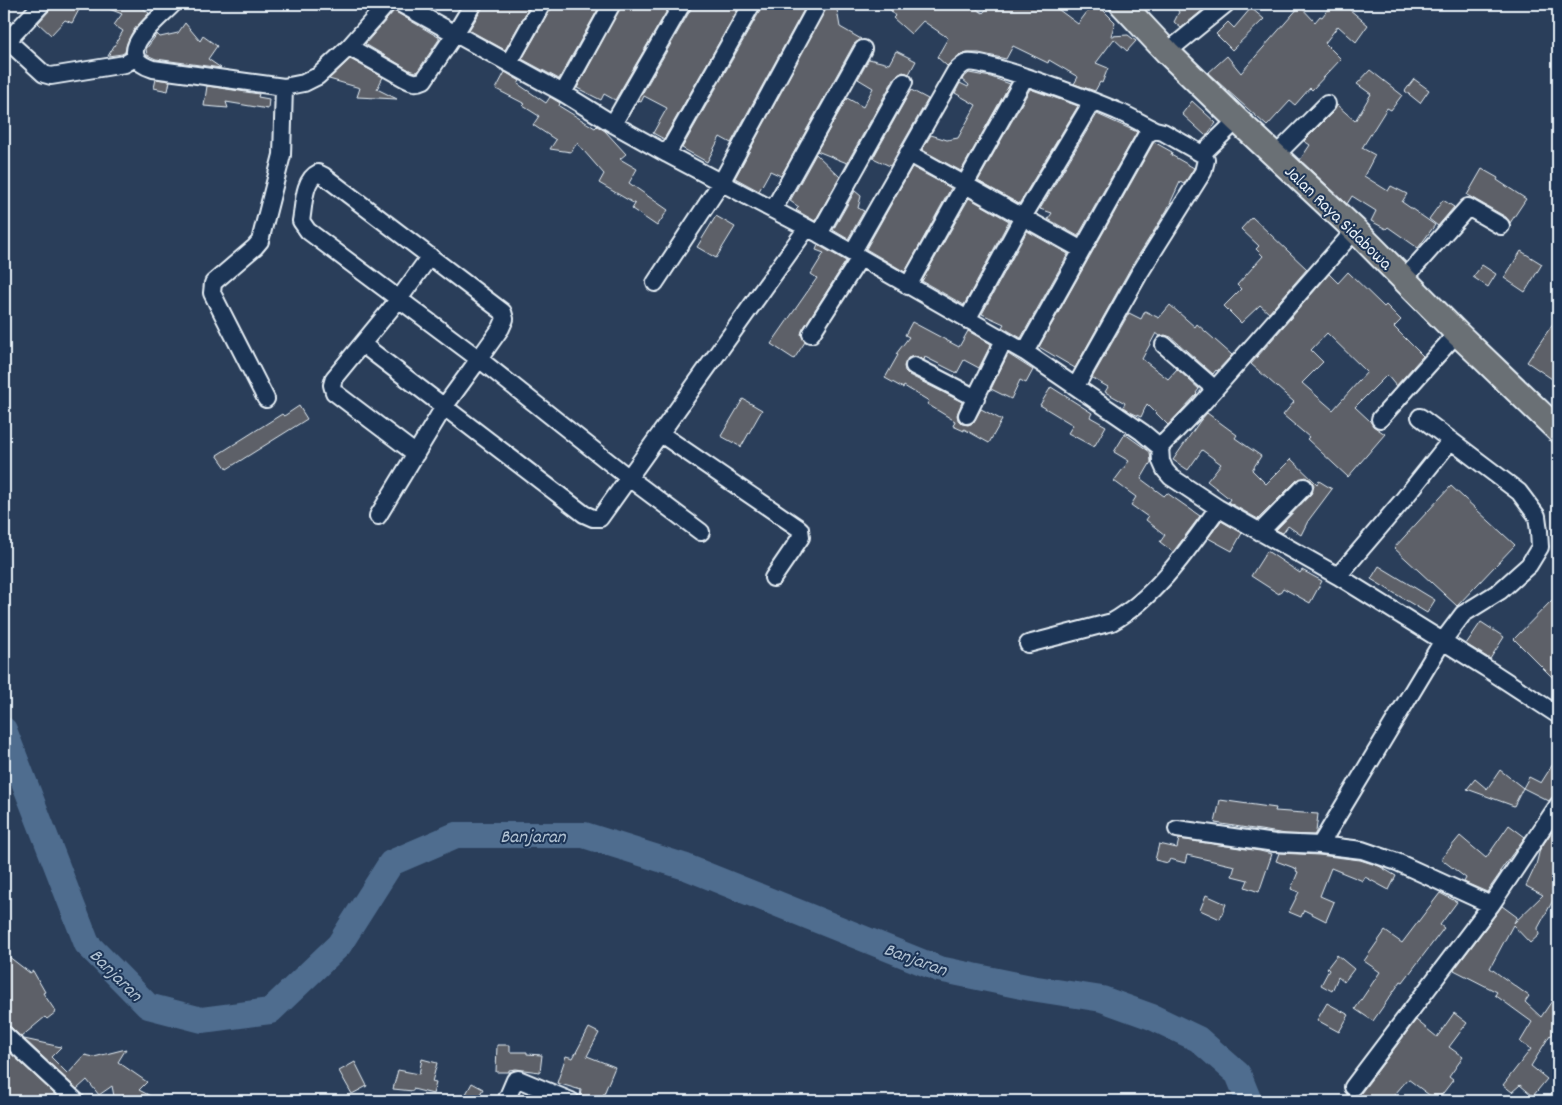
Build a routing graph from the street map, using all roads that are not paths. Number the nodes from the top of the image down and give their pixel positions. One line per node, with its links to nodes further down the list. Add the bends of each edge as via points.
1 (42, 4): 17 (street, via 9,39 44,74 51,76 125,64)
2 (173, 4): 17 (street, via 139,39 134,47)
3 (387, 4): 14 (street)
4 (401, 4): 13 (street)
5 (473, 4): 13 (street)
6 (542, 4): 18 (street)
7 (612, 4): 22 (street)
8 (682, 4): 26 (street)
9 (752, 4): 29 (street)
10 (818, 4): 32 (street)
11 (1226, 4): 16 (street)
12 (1126, 5): 16 (highway, Jalan Raya Sidabowa)
13 (455, 34): 14 (street, via 419,83); 18 (street)
14 (349, 47): 21 (street, via 318,76)
15 (864, 49): 34 (street)
16 (1167, 52): 25 (highway, Jalan Raya Sidabowa)
17 (135, 58): 21 (street, via 153,70)
18 (509, 63): 22 (street)
19 (1025, 77): 23 (street); 28 (street, via 975,62 966,63 955,72); 33 (street)
20 (904, 82): 38 (street)
21 (284, 90): 58 (street, via 282,155 260,241 213,283 212,292)
22 (563, 92): 26 (street)
23 (1092, 102): 27 (street); 35 (street)
24 (1327, 104): 31 (street)
25 (1237, 120): 30 (street); 31 (highway, Jalan Raya Sidabowa)
26 (613, 124): 29 (street)
27 (1154, 130): 30 (street); 39 (street, via 1147,134 1138,148)
28 (908, 153): 33 (street); 40 (street)
29 (667, 154): 32 (street)
30 (1202, 154): 55 (street, via 1206,160 1203,172 1139,274)
31 (1275, 156): 37 (highway, Jalan Raya Sidabowa)
32 (721, 183): 34 (street); 43 (street)
33 (965, 185): 35 (street); 44 (street)
34 (773, 210): 38 (street)
35 (1023, 218): 39 (street); 46 (street)
36 (1501, 226): 42 (street, via 1468,206)
37 (1355, 230): 42 (highway, Jalan Raya Sidabowa); 56 (street)
38 (813, 231): 40 (street); 64 (street)
39 (1082, 250): 52 (street)
40 (856, 255): 44 (street); 48 (street)
41 (430, 256): 45 (street); 45 (street, via 324,176 313,175 308,183 303,226); 53 (street, via 503,312 505,319 501,328)
42 (1404, 279): 47 (highway, Jalan Raya Sidabowa)
43 (655, 283)
44 (908, 286): 46 (street)
45 (400, 299): 50 (street); 53 (street)
46 (967, 320): 49 (street)
47 (1457, 333): 62 (street); 63 (highway, Jalan Raya Sidabowa)
48 (811, 334)
49 (1004, 340): 52 (street); 57 (street)
50 (362, 344): 59 (street); 67 (street, via 334,378 334,392)
51 (1164, 345): 56 (street)
52 (1025, 352): 55 (street)
53 (479, 359): 59 (street); 68 (street)
54 (914, 366): 57 (street)
55 (1076, 386): 66 (street)
56 (1215, 389): 66 (street)
57 (976, 398): 60 (street)
58 (266, 399)
59 (444, 407): 67 (street); 68 (street, via 593,518 600,518)
60 (967, 416)
61 (1420, 416): 65 (street)
62 (1380, 419)
63 (1558, 430)
64 (661, 434): 68 (street); 75 (street, via 800,529 801,537)
65 (1451, 440): 74 (street); 76 (street, via 1519,492 1537,516 1540,547 1529,565 1500,590 1463,614)
66 (1160, 447): 70 (street, via 1161,461 1171,478)
67 (416, 454): 71 (street)
68 (629, 478): 72 (street)
69 (1304, 487): 73 (street)
70 (1218, 508): 73 (street); 77 (street, via 1182,557 1124,615 1112,622)
71 (378, 516)
72 (701, 532)
73 (1260, 532): 74 (street)
74 (1338, 576): 76 (street)
75 (773, 578)
76 (1442, 642): 78 (street); 81 (street)
77 (1028, 644)
78 (1558, 715)
79 (1558, 805): 82 (street)
80 (1177, 829): 81 (street, via 1274,843)
81 (1320, 845): 82 (street, via 1362,850 1397,862)
82 (1491, 905): 84 (street)
83 (4, 1034): 85 (street)
84 (1352, 1087)
85 (76, 1101)
86 (506, 1101): 87 (street, via 518,1079)
87 (571, 1101)

